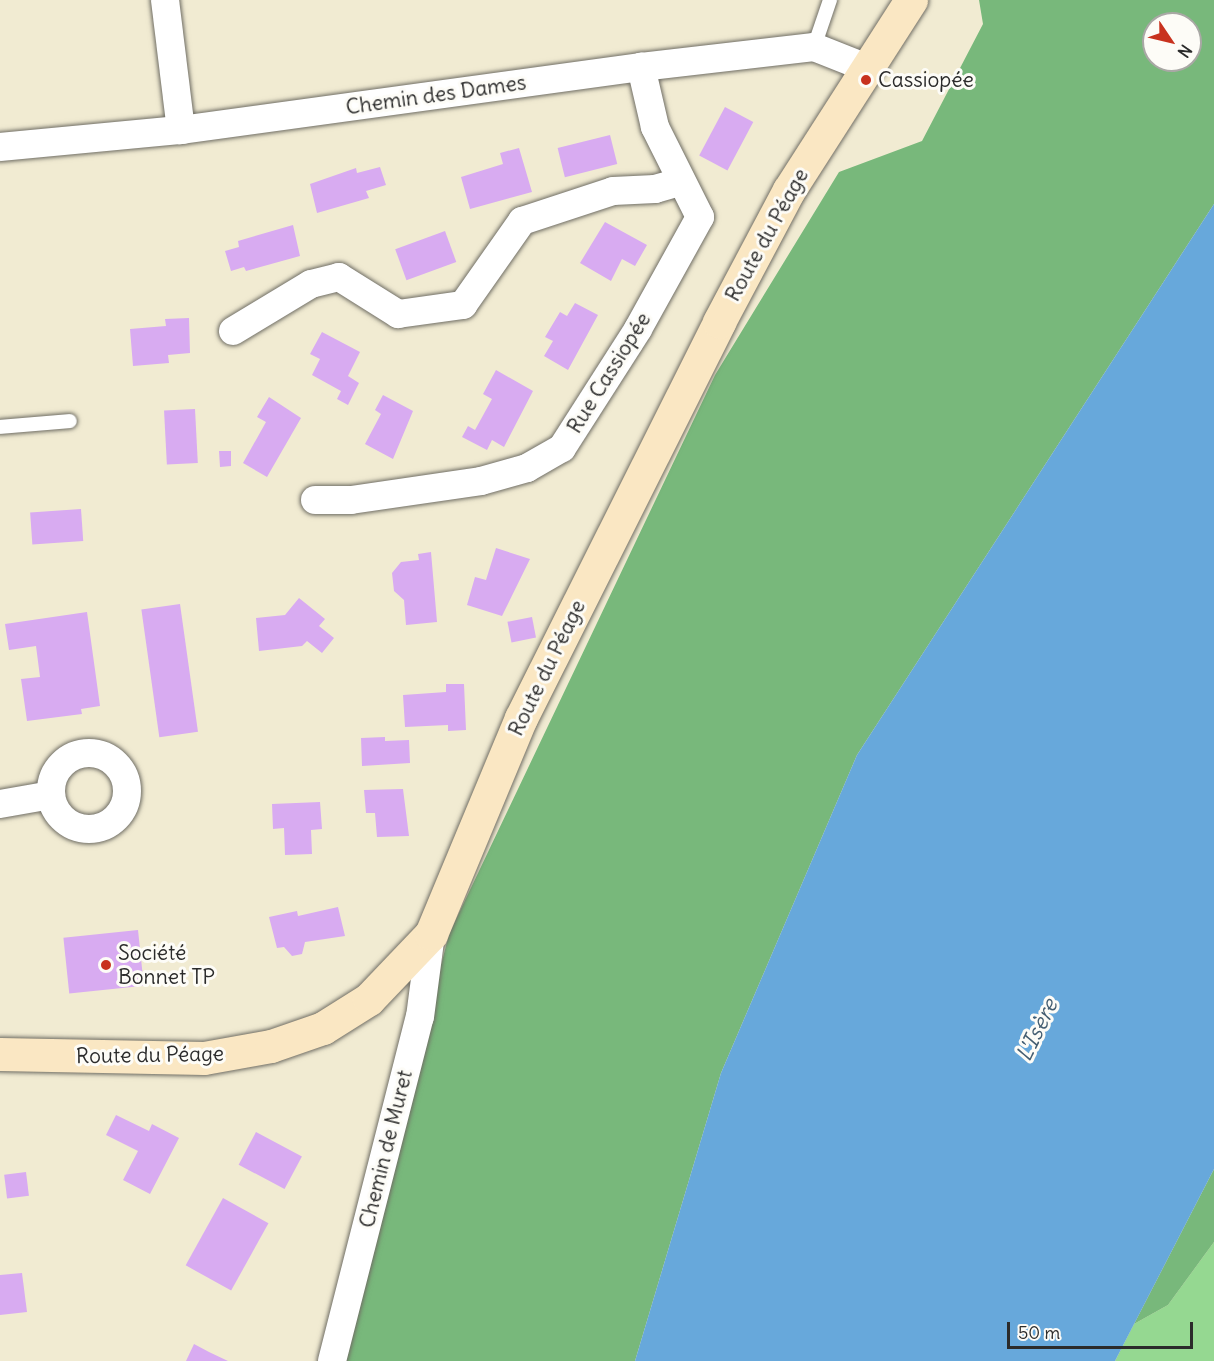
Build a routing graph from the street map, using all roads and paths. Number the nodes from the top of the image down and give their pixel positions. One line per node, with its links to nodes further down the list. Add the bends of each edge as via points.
1 (165, 0): 7 (street)
2 (830, 0): 4 (lane)
3 (911, 0): 6 (street, Route du Péage)
4 (814, 47): 5 (street, Chemin des Dames); 6 (street, Chemin des Dames)
5 (642, 67): 7 (street, Chemin des Dames); 9 (street, Rue Cassiopée, via 655,127)
6 (867, 68): 16 (street, Route du Péage, via 789,190 719,322 521,718)
7 (181, 130): 8 (street, Chemin des Dames)
8 (0, 147)
9 (680, 182): 10 (street, via 655,189 613,191 522,222 463,305 398,314 339,277 311,285); 13 (street, Rue Cassiopée, via 700,217 632,339 562,448 527,468 481,481 351,500)
10 (233, 331)
11 (70, 421): 12 (lane)
12 (0, 427)
13 (315, 500)
14 (51, 795): 15 (street)
15 (0, 804)
16 (431, 934): 17 (street, Route du Péage, via 369,999 323,1028 271,1046 204,1058); 18 (street, Chemin de Muret, via 420,1017)
17 (0, 1054)
18 (332, 1361)

